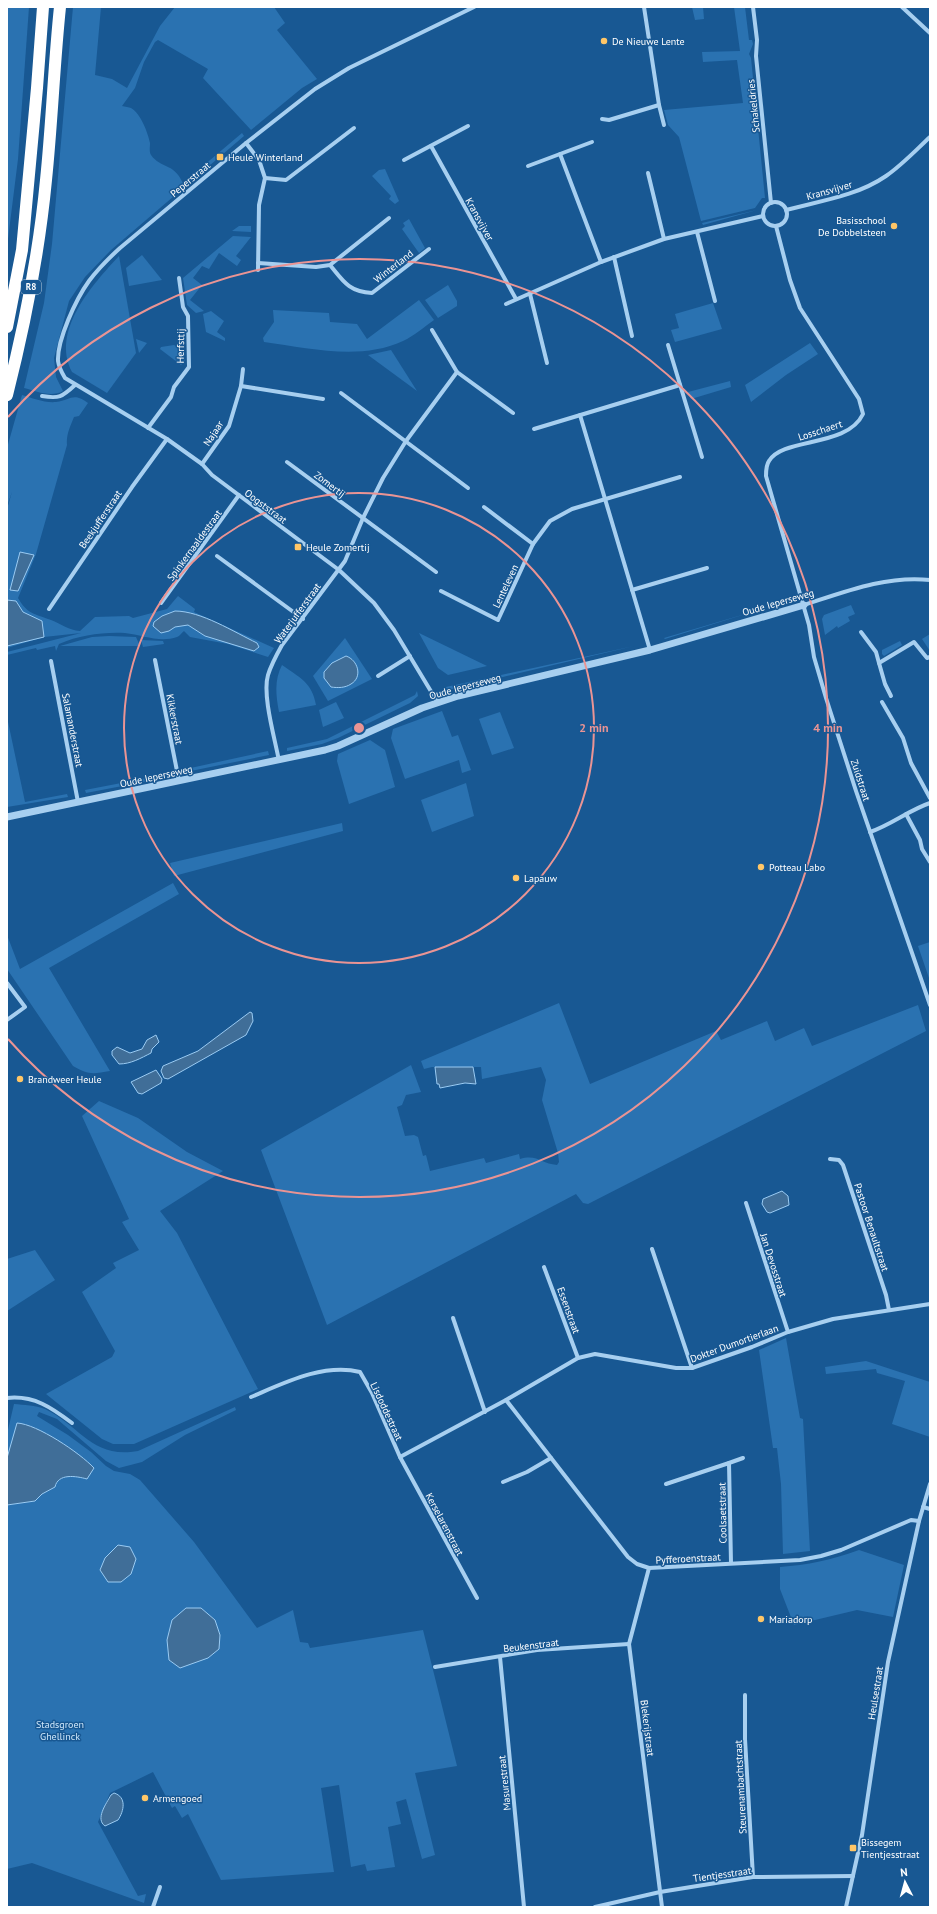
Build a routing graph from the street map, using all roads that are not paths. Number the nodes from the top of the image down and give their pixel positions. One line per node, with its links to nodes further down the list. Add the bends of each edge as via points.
1 (43, 7): 40 (highway, R8, via 22,250)
2 (60, 7): 51 (highway, R8, via 38,247 23,332)
3 (474, 7): 15 (street, Peperstraat, via 349,68 315,90)
4 (644, 7): 8 (street)
5 (753, 7): 22 (street, Schakeldries)
6 (902, 7): 7 (street)
7 (930, 33)
8 (659, 105): 9 (street, via 609,120); 10 (street)
9 (602, 119)
10 (664, 125)
11 (468, 126): 16 (street)
12 (354, 128): 21 (street, via 286,180)
13 (930, 137): 23 (street, Kransvijver, via 886,176 868,186 851,194)
14 (592, 142): 17 (street)
15 (246, 143): 21 (street, via 259,160); 47 (street, Peperstraat, via 120,248 88,282 64,332 58,357 60,371)
16 (431, 146): 18 (street); 37 (street, Kransvijver)
17 (560, 154): 19 (street); 31 (street)
18 (404, 160)
19 (528, 166)
20 (648, 173): 28 (street)
21 (265, 178): 32 (street, via 259,205)
22 (771, 203): 23 (street, via 778,203); 24 (street, via 765,208)
23 (786, 210): 26 (street, via 784,222)
24 (763, 216): 26 (street, via 768,224); 27 (street)
25 (389, 218): 33 (street)
26 (776, 226): 78 (street, Losschaert, via 800,308 860,399 863,414 857,424 842,434 774,454 766,466 766,476)
27 (697, 232): 28 (street); 38 (street)
28 (664, 239): 30 (street)
29 (429, 249): 33 (street, Winterland, via 372,293 362,293 348,287)
30 (614, 257): 31 (street); 42 (street)
31 (602, 262): 36 (street)
32 (258, 263): 33 (street, via 316,267); 34 (street)
33 (330, 265)
34 (258, 270)
35 (179, 278): 56 (street, Herfsttij, via 183,307 188,316 189,367)
36 (530, 294): 37 (street); 44 (street)
37 (516, 299): 39 (street)
38 (716, 301)
39 (506, 304)
40 (7, 327)
41 (432, 330): 46 (street)
42 (632, 336)
43 (668, 345): 48 (street)
44 (547, 363)
45 (243, 369): 49 (street, Najaar)
46 (456, 372): 54 (street); 59 (street)
47 (75, 385): 52 (street, via 63,396); 56 (street, Oogststraat)
48 (680, 385): 55 (street); 60 (street)
49 (241, 386): 53 (street); 62 (street, Najaar, via 229,426)
50 (341, 393): 59 (street)
51 (7, 395)
52 (42, 396)
53 (323, 399)
54 (513, 413)
55 (580, 415): 57 (street); 66 (street)
56 (148, 428): 58 (street, Oogststraat)
57 (534, 429)
58 (167, 439): 62 (street, Oogststraat); 79 (street, Beekjufferstraat)
59 (406, 441): 64 (street); 68 (street)
60 (702, 457)
61 (287, 462): 68 (street, Zomertij)
62 (202, 464): 65 (street, Oogststraat)
63 (680, 477): 66 (street, Lenteleven)
64 (468, 488)
65 (239, 496): 72 (street, Oogststraat); 77 (street, Spinkernaaldestraat)
66 (605, 499): 69 (street, Lenteleven, via 560,514 550,521); 75 (street)
67 (484, 508): 69 (street)
68 (362, 518): 72 (street, via 345,561); 73 (street, Zomertij)
69 (534, 544): 76 (street, Lenteleven, via 498,620)
70 (217, 556): 80 (street)
71 (707, 568): 75 (street)
72 (338, 570): 80 (street, Waterjufferstraat); 83 (street, Oogststraat, via 374,603)
73 (436, 572)
74 (930, 580): 78 (street, Oude Ieperseweg, via 880,582)
75 (632, 590): 82 (street)
76 (441, 591)
77 (161, 603)
78 (804, 606): 82 (street, Oude Ieperseweg); 99 (street, Zuidstraat, via 810,624 816,663)
79 (49, 610)
80 (303, 619): 92 (street, Waterjufferstraat, via 282,644 268,676 266,688)
81 (861, 632): 87 (street, via 876,652)
82 (650, 650): 91 (street, Oude Ieperseweg)
83 (410, 656): 88 (street); 91 (street, Oogststraat)
84 (930, 657): 87 (street, via 927,658 914,642)
85 (155, 660): 93 (street, Kikkerstraat)
86 (51, 661): 95 (street, Salamanderstraat)
87 (879, 663): 89 (street)
88 (378, 676)
89 (891, 696)
90 (882, 702): 94 (street, via 903,738 911,763)
91 (438, 703): 92 (street, Oude Ieperseweg, via 338,746)
92 (278, 761): 93 (street, Oude Ieperseweg)
93 (179, 781): 95 (street, Oude Ieperseweg)
94 (930, 798)
95 (78, 802): 98 (street, Oude Ieperseweg)
96 (930, 803): 97 (street)
97 (906, 814): 99 (street); 100 (street)
98 (7, 818)
99 (870, 832): 102 (street, Zuidstraat)
100 (930, 862)
101 (7, 983): 103 (street, via 25,1007)
102 (930, 1005)
103 (7, 1020)
104 (830, 1159): 109 (street, Pastoor Benaultstraat, via 839,1160 843,1165)
105 (746, 1203): 111 (street, Jan Devosstraat)
106 (652, 1249): 113 (street)
107 (544, 1267): 112 (street, Essenstraat)
108 (930, 1304): 109 (street, Dokter Dumortierlaan)
109 (889, 1310): 111 (street, Dokter Dumortierlaan, via 833,1319)
110 (453, 1318): 117 (street)
111 (788, 1332): 113 (street, Dokter Dumortierlaan)
112 (578, 1358): 113 (street, Dokter Dumortierlaan, via 595,1354 676,1368); 116 (street, Dokter Dumortierlaan)
113 (692, 1368)
114 (251, 1397): 119 (street, Lisdoddestraat, via 302,1376 332,1370 349,1369 360,1372)
115 (7, 1398): 118 (street, via 23,1398 47,1405)
116 (506, 1400): 117 (street, Dokter Dumortierlaan); 120 (street, Pyfferoenstraat)
117 (485, 1412): 119 (street, Dokter Dumortierlaan)
118 (72, 1423)
119 (400, 1457): 131 (street, Kerselarenstraat)
120 (551, 1458): 123 (street); 130 (street, Pyfferoenstraat, via 628,1557 637,1564)
121 (743, 1458): 122 (street, Coolsaetstraat)
122 (729, 1463): 124 (street, Coolsaetstraat); 129 (street, Coolsaetstraat)
123 (503, 1482)
124 (666, 1484)
125 (930, 1484): 126 (street, Heulsestraat)
126 (923, 1507): 127 (street); 128 (street, Heulsestraat)
127 (930, 1509)
128 (919, 1521): 129 (street, Pyfferoenstraat, via 911,1520 821,1556 800,1560); 136 (street, Heulsestraat, via 888,1662 862,1835)
129 (731, 1563): 130 (street, Pyfferoenstraat)
130 (649, 1568): 132 (street, Blekerijstraat)
131 (477, 1598)
132 (629, 1644): 133 (street, Beukenstraat, via 537,1650); 139 (street, Blekerijstraat)
133 (500, 1656): 134 (street, Beukenstraat); 141 (street, Masurestraat)
134 (435, 1667)
135 (745, 1695): 137 (street, Steurenambachtstraat)
136 (853, 1876): 137 (street, Tientjesstraat); 144 (street, Heulsestraat)
137 (753, 1877): 139 (street, Tientjesstraat)
138 (160, 1887): 140 (street)
139 (660, 1892): 142 (street, Tientjesstraat); 143 (street, Blekerijstraat)
140 (153, 1907)
141 (524, 1907)
142 (595, 1907)
143 (662, 1907)
144 (846, 1907)

